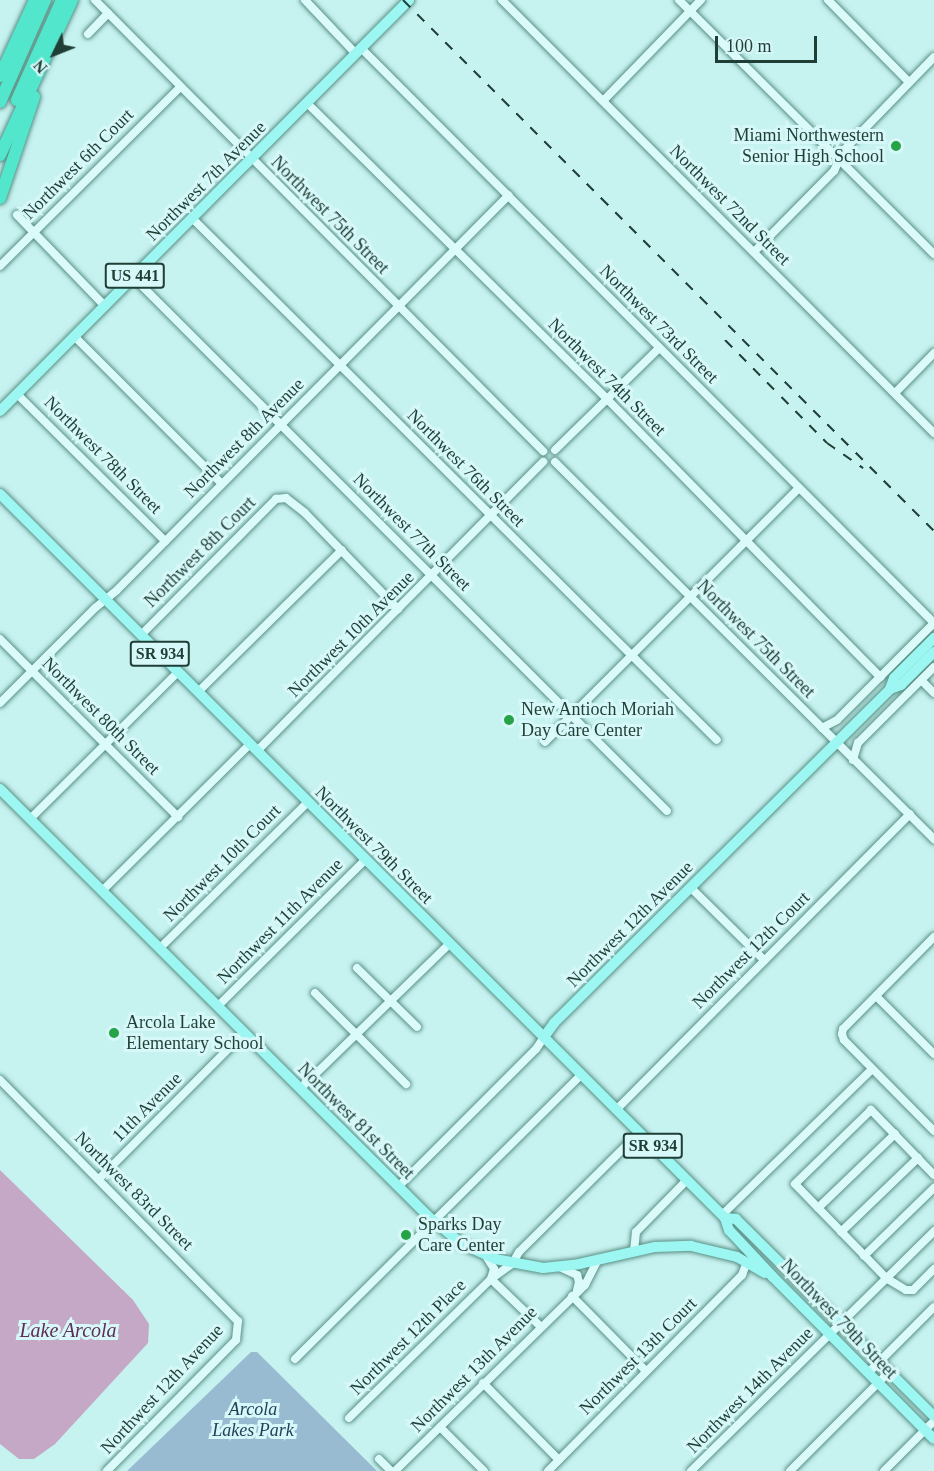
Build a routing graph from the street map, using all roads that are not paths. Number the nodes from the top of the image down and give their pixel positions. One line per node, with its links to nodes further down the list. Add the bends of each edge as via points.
1 (35, 0): 17 (highway)
2 (45, 0): 21 (highway)
3 (95, 0): 12 (street, Northwest 75th Street)
4 (305, 0): 15 (street, Northwest 73rd Street)
5 (409, 0): 15 (main road, Northwest 7th Avenue / US 441)
6 (502, 0): 20 (street, Northwest 72nd Street)
7 (679, 0): 11 (street)
8 (701, 0): 11 (street)
9 (828, 0): 18 (street)
10 (68, 2): 14 (highway); 23 (highway)
11 (690, 11): 20 (street); 26 (street)
12 (108, 13): 13 (street); 19 (street, Northwest 75th Street)
13 (88, 34)
14 (52, 42): 24 (highway); 28 (highway)
15 (359, 51): 22 (main road, Northwest 7th Avenue / US 441); 27 (street, Northwest 73rd Street)
16 (934, 57): 18 (street)
17 (0, 76)
18 (909, 82): 26 (street)
19 (180, 87): 25 (street, Northwest 75th Street); 31 (street, Northwest 6th Court)
20 (603, 101): 33 (street, Northwest 72nd Street)
21 (0, 102)
22 (307, 103): 25 (main road, Northwest 7th Avenue / US 441); 32 (street, Northwest 74th Street)
23 (0, 137)
24 (0, 155)
25 (251, 159): 30 (main road, Northwest 7th Avenue / US 441); 38 (street, Northwest 75th Street)
26 (838, 160): 33 (street, via 834,171); 34 (street)
27 (509, 195): 32 (street, Northwest 8th Avenue); 40 (street, Northwest 73rd Street)
28 (0, 198)
29 (17, 215): 31 (street)
30 (192, 218): 36 (main road, Northwest 7th Avenue / US 441); 42 (street, Northwest 76th Street)
31 (33, 232): 35 (street, Northwest 6th Court); 37 (street)
32 (455, 250): 38 (street, Northwest 8th Avenue); 45 (street, Northwest 74th Street)
33 (754, 252): 43 (street, Northwest 72nd Street)
34 (934, 254)
35 (0, 267)
36 (133, 277): 37 (main road, Northwest 7th Avenue / US 441); 47 (street, Northwest 77th Street)
37 (105, 306): 39 (main road, Northwest 7th Avenue / US 441)
38 (399, 307): 42 (street, Northwest 8th Avenue); 50 (street, Northwest 75th Street)
39 (74, 336): 44 (main road, Northwest 7th Avenue / US 441); 53 (street)
40 (659, 348): 45 (street); 54 (street, Northwest 73rd Street)
41 (934, 354): 43 (street)
42 (340, 365): 47 (street, Northwest 8th Avenue); 56 (street, Northwest 76th Street)
43 (894, 393): 48 (street, Northwest 72nd Street)
44 (17, 394): 46 (main road, Northwest 7th Avenue / US 441); 57 (street, Northwest 78th Street)
45 (607, 399): 49 (street); 58 (street, Northwest 74th Street)
46 (0, 411)
47 (281, 424): 53 (street, Northwest 8th Avenue); 60 (street, Northwest 77th Street)
48 (934, 433)
49 (555, 450): 50 (street); 52 (street)
50 (543, 451): 51 (street)
51 (543, 462): 52 (street); 56 (street, Northwest 10th Avenue)
52 (555, 462): 61 (street, Northwest 75th Street)
53 (222, 484): 57 (street, Northwest 8th Avenue)
54 (799, 488): 58 (street); 64 (street, Northwest 73rd Street)
55 (0, 494): 62 (main road, Northwest 79th Street / SR 934)
56 (491, 515): 60 (street, Northwest 10th Avenue); 69 (street, Northwest 76th Street)
57 (165, 541): 62 (street, Northwest 8th Avenue)
58 (746, 541): 61 (street); 74 (street, Northwest 74th Street)
59 (342, 550): 63 (street); 65 (street, Northwest 8th Court, via 286,498 276,499); 76 (street)
60 (432, 575): 63 (street, Northwest 10th Avenue); 79 (street, Northwest 77th Street)
61 (690, 597): 69 (street); 80 (street, Northwest 75th Street)
62 (105, 599): 65 (main road, Northwest 79th Street / SR 934); 71 (street, Northwest 8th Avenue)
63 (398, 609): 85 (street, Northwest 10th Avenue)
64 (934, 623): 74 (street)
65 (141, 635): 72 (main road, Northwest 79th Street / SR 934)
66 (934, 638): 73 (main road, Northwest 12th Avenue)
67 (0, 639): 71 (street, Northwest 80th Street)
68 (934, 652): 73 (main road, Northwest 12th Avenue)
69 (631, 656): 79 (street); 81 (street, Northwest 76th Street)
70 (934, 667): 75 (street)
71 (32, 671): 78 (street, Northwest 8th Avenue); 84 (street, Northwest 80th Street)
72 (178, 672): 76 (main road, Northwest 79th Street / SR 934); 84 (street)
73 (903, 676): 83 (main road, Northwest 12th Avenue)
74 (880, 677): 80 (street, via 837,720)
75 (922, 681): 77 (street); 86 (street, via 858,742)
76 (198, 692): 85 (main road, Northwest 79th Street / SR 934)
77 (934, 693)
78 (0, 703)
79 (572, 715): 82 (street); 89 (street, Northwest 77th Street)
80 (822, 728): 83 (street, Northwest 75th Street)
81 (717, 740)
82 (544, 742)
83 (837, 742): 86 (street, Northwest 75th Street); 95 (main road, Northwest 12th Avenue)
84 (105, 744): 91 (street, Northwest 80th Street); 92 (street)
85 (253, 747): 88 (main road, Northwest 79th Street / SR 934); 91 (street, Northwest 10th Avenue)
86 (854, 760): 90 (street, Northwest 75th Street)
87 (0, 789): 92 (main road, Northwest 81st Street)
88 (308, 802): 94 (main road, Northwest 79th Street / SR 934); 99 (street, Northwest 10th Court)
89 (667, 811)
90 (910, 814): 93 (street, Northwest 75th Street); 100 (street, Northwest 12th Court)
91 (178, 817): 96 (street, Northwest 10th Avenue)
92 (30, 819): 96 (main road, Northwest 81st Street)
93 (934, 839)
94 (366, 860): 98 (main road, Northwest 79th Street / SR 934); 105 (street, Northwest 11th Avenue)
95 (691, 888): 100 (street); 109 (main road, Northwest 12th Avenue)
96 (102, 891): 99 (main road, Northwest 81st Street)
97 (934, 937): 103 (street)
98 (450, 943): 104 (street); 109 (main road, Northwest 79th Street / SR 934)
99 (160, 948): 105 (main road, Northwest 81st Street)
100 (764, 960): 116 (street, Northwest 12th Court)
101 (357, 968): 104 (street)
102 (315, 993): 108 (street)
103 (876, 996): 110 (street); 111 (street, via 842,1034)
104 (391, 1002): 106 (street); 108 (street)
105 (218, 1006): 107 (main road, Northwest 81st Street)
106 (417, 1027)
107 (244, 1033): 115 (main road, Northwest 81st Street); 122 (street, 11th Avenue)
108 (357, 1035): 114 (street); 115 (street)
109 (544, 1037): 112 (main road, Northwest 79th Street / SR 934); 124 (street, Northwest 12th Avenue)
110 (934, 1054)
111 (872, 1069): 117 (street); 127 (street)
112 (581, 1075): 116 (main road, Northwest 79th Street / SR 934); 128 (street)
113 (0, 1080): 122 (street, Northwest 83rd Street)
114 (406, 1084)
115 (300, 1089): 124 (main road, Northwest 81st Street)
116 (616, 1110): 118 (main road, Northwest 79th Street / SR 934)
117 (934, 1131)
118 (639, 1133): 123 (main road, Northwest 79th Street / SR 934); 136 (street, Northwest 12th Place, via 519,1252)
119 (895, 1134): 120 (street); 126 (street); 126 (street, via 871,1110 795,1184)
120 (918, 1158): 121 (street); 130 (street)
121 (934, 1175)
122 (99, 1179): 146 (street, Northwest 83rd Street, via 238,1321)
123 (687, 1180): 127 (main road, Northwest 79th Street / SR 934); 131 (street, via 636,1232)
124 (398, 1187): 128 (main road, Northwest 81st Street)
125 (934, 1188): 133 (street)
126 (818, 1208): 130 (street)
127 (724, 1217): 139 (main road, Northwest 79th Street, via 729,1230); 144 (main road, Northwest 79th Street / SR 934, via 736,1219)
128 (434, 1222): 132 (main road, Northwest 81st Street); 148 (street)
129 (934, 1231): 140 (street, Northwest 14th Avenue)
130 (842, 1232): 133 (street)
131 (634, 1251): 134 (main road, Northwest 81st Street); 135 (main road, Northwest 81st Street, via 691,1246 724,1252)
132 (486, 1256): 136 (main road, Northwest 81st Street); 141 (street, Northwest 12th Place, via 494,1269)
133 (864, 1256): 140 (street)
134 (598, 1260): 137 (main road, Northwest 81st Street); 142 (street, Northwest 13th Avenue, via 585,1285)
135 (747, 1262): 139 (main road, Northwest 81st Street); 150 (street, Northwest 13th Court, via 742,1275)
136 (512, 1264): 137 (main road, Northwest 81st Street); 141 (street, Northwest 12th Place)
137 (560, 1267): 142 (street, via 577,1275 579,1282)
138 (934, 1269): 140 (street, via 914,1290 906,1290)
139 (773, 1277): 147 (main road, Northwest 79th Street)
140 (886, 1278): 144 (street, Northwest 14th Avenue)
141 (491, 1279): 145 (street); 156 (street, Northwest 12th Place)
142 (574, 1294): 145 (street, Northwest 13th Avenue); 150 (street)
143 (934, 1307): 149 (street)
144 (841, 1323): 147 (street, Northwest 14th Avenue); 149 (main road, Northwest 79th Street / SR 934)
145 (540, 1326): 153 (street, Northwest 13th Avenue)
146 (240, 1328): 162 (street, Northwest 12th Avenue, via 237,1340)
147 (830, 1335): 152 (main road, Northwest 79th Street); 166 (street, Northwest 14th Avenue)
148 (295, 1359)
149 (879, 1362): 151 (main road, Northwest 79th Street / SR 934); 152 (street)
150 (646, 1371): 161 (street, Northwest 13th Court)
151 (889, 1372): 154 (street); 155 (main road, Northwest 79th Street / SR 934)
152 (868, 1373): 154 (main road, Northwest 79th Street)
153 (483, 1383): 158 (street, Northwest 13th Avenue); 161 (street)
154 (878, 1383): 159 (main road, Northwest 79th Street); 167 (street)
155 (934, 1416)
156 (349, 1418)
157 (934, 1421): 159 (street)
158 (440, 1427): 163 (street, Northwest 13th Avenue); 164 (street)
159 (931, 1436): 168 (street)
160 (379, 1459): 163 (street)
161 (559, 1460): 165 (street, Northwest 13th Court)
162 (107, 1471)
163 (393, 1471)
164 (484, 1471)
165 (548, 1471)
166 (691, 1471)
167 (790, 1471)
168 (884, 1471)

